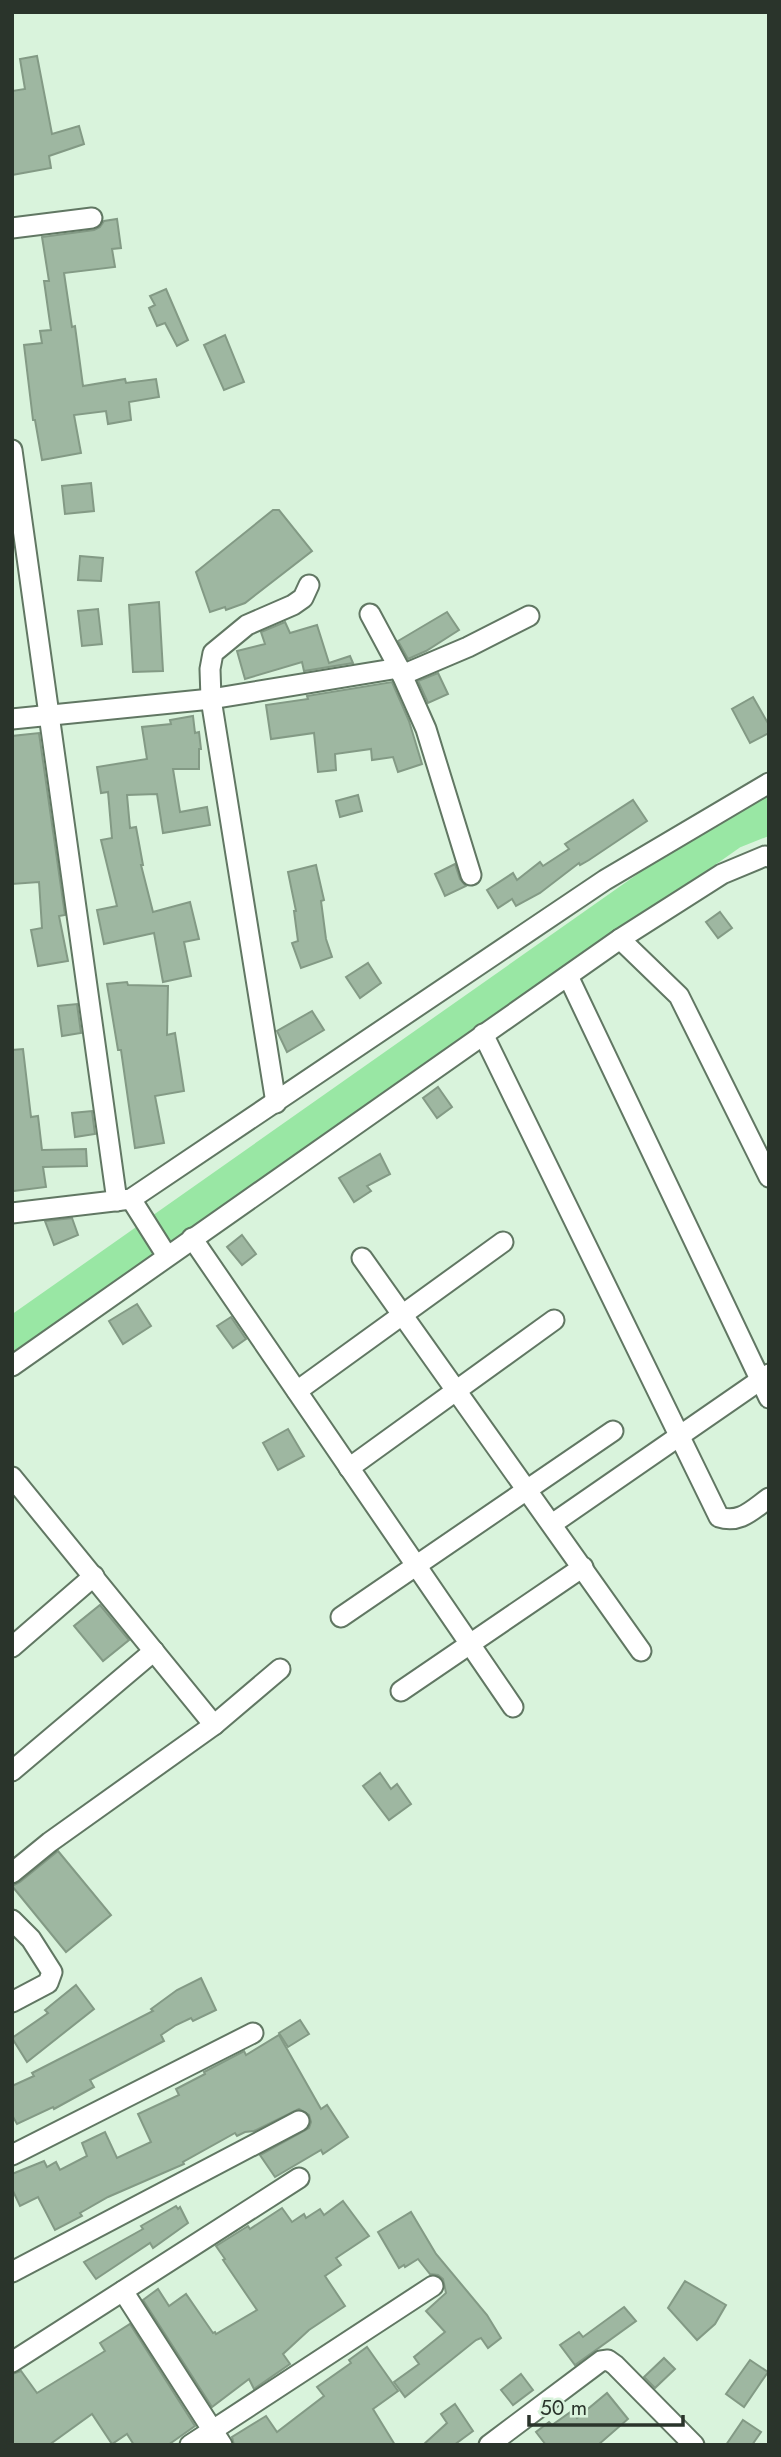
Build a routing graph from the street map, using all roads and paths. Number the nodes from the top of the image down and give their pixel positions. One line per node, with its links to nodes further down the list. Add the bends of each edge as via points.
1 (92, 218): 2 (street)
2 (12, 228)
3 (12, 450): 9 (street)
4 (309, 585): 8 (street, via 293,606 247,625 213,653)
5 (370, 614): 7 (street)
6 (529, 616): 7 (street, via 468,647)
7 (401, 671): 8 (street); 13 (street, via 426,729)
8 (211, 699): 9 (street); 17 (street)
9 (51, 715): 10 (street); 19 (street)
10 (12, 719)
11 (769, 783): 17 (street, via 605,880)
12 (769, 857): 14 (street, via 722,874)
13 (471, 875)
14 (620, 939): 15 (street); 18 (street, via 679,996)
15 (568, 976): 16 (street); 28 (street)
16 (483, 1034): 21 (street); 33 (street)
17 (276, 1103): 19 (street)
18 (769, 1177)
19 (129, 1205): 20 (street); 23 (street)
20 (12, 1213)
21 (192, 1238): 23 (street); 30 (street)
22 (503, 1242): 25 (street)
23 (163, 1252): 27 (street)
24 (362, 1258): 25 (street)
25 (403, 1315): 29 (street); 30 (street)
26 (554, 1320): 29 (street)
27 (12, 1366)
28 (764, 1377): 31 (street); 33 (street)
29 (455, 1390): 34 (street); 36 (street)
30 (297, 1391): 34 (street)
31 (769, 1398)
32 (613, 1431): 36 (street)
33 (679, 1435): 37 (street, via 719,1517 741,1519); 38 (street)
34 (349, 1468): 39 (street)
35 (12, 1476): 41 (street)
36 (528, 1488): 38 (street); 39 (street)
37 (769, 1498)
38 (552, 1524): 40 (street)
39 (415, 1564): 42 (street); 43 (street)
40 (583, 1567): 43 (street); 46 (street)
41 (94, 1576): 44 (street); 45 (street)
42 (341, 1617)
43 (469, 1643): 48 (street); 49 (street)
44 (12, 1647)
45 (154, 1651): 50 (street); 51 (street)
46 (641, 1651)
47 (280, 1669): 50 (street)
48 (401, 1691)
49 (513, 1707)
50 (214, 1725): 52 (street)
51 (12, 1771)
52 (12, 1872)
53 (12, 1920): 54 (street, via 52,1972 48,1983)
54 (12, 2002)
55 (253, 2033): 57 (street)
56 (299, 2121): 59 (street)
57 (12, 2155)
58 (299, 2178): 61 (street)
59 (12, 2273)
60 (433, 2286): 63 (street)
61 (123, 2291): 62 (street); 63 (street)
62 (12, 2362)
63 (218, 2438): 65 (street)
64 (499, 2442): 66 (street, via 608,2360)
65 (190, 2445)
66 (694, 2445)

